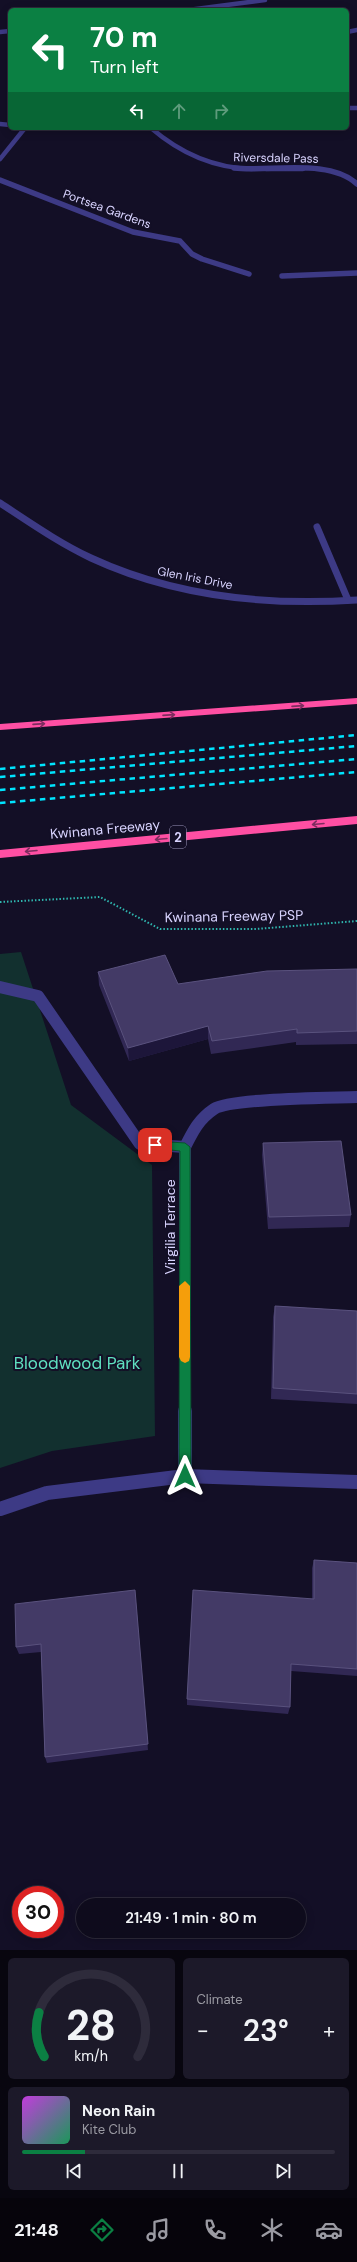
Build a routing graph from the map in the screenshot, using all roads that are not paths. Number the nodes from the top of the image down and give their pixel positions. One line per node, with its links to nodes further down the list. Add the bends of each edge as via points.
1 (265, 0): 2 (street)
2 (203, 8)
3 (24, 130): 5 (street)
4 (153, 130): 7 (street, Riversdale Pass, via 185,154 227,167 259,170 327,169 350,173)
5 (0, 159)
6 (0, 180): 9 (street, Portsea Gardens, via 133,232 180,241 192,254 202,259)
7 (357, 184)
8 (357, 273): 10 (street)
9 (249, 274)
10 (282, 276)
11 (1, 504): 13 (street, Glen Iris Drive, via 91,557 153,582 194,592 267,602)
12 (317, 527): 13 (street)
13 (348, 600): 14 (street, Glen Iris Drive)
14 (357, 600)
15 (357, 701): 16 (highway, one-way to 15)
16 (0, 726)
17 (357, 820): 18 (highway, Kwinana Freeway / 2, one-way to 18)
18 (0, 854)
19 (0, 987): 21 (street, via 38,996 140,1144)
20 (357, 1096): 21 (street, Virgilia Terrace, via 248,1102 216,1108 198,1122)
21 (185, 1147): 22 (street, Virgilia Terrace)
22 (185, 1476): 23 (street); 24 (street, via 48,1493)
23 (357, 1482)
24 (0, 1508)

